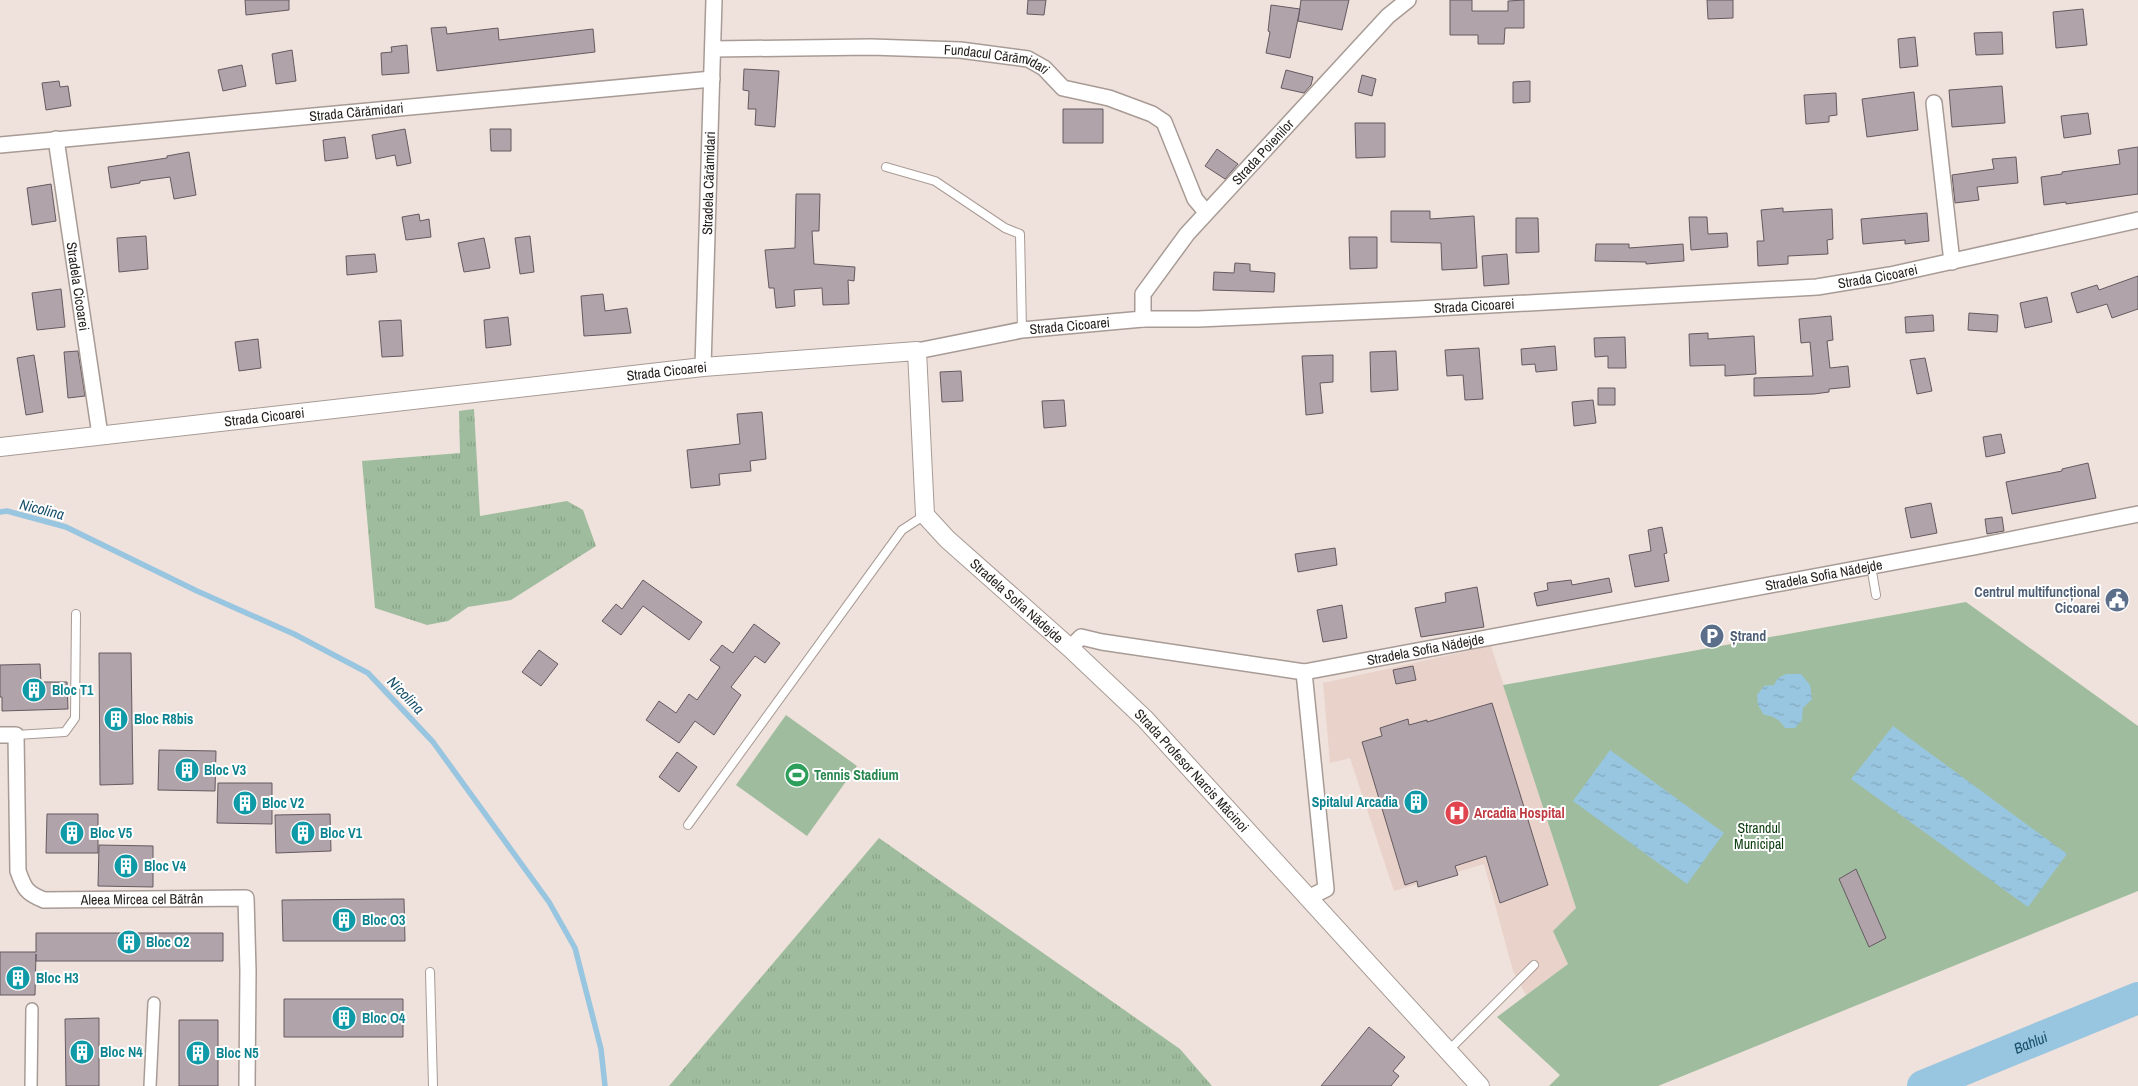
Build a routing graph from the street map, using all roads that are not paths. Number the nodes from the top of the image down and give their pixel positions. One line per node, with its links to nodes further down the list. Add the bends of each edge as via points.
1 (714, 0): 3 (street, Stradela Cărămidari)
2 (1408, 0): 9 (street, Strada Poienilor, via 1388,16)
3 (713, 49): 4 (street, Stradela Cărămidari); 9 (street, Fundacul Cărămidari, via 871,47 960,50 1028,59 1044,68 1063,88 1109,98 1152,114 1164,122 1195,199)
4 (712, 79): 6 (street, Strada Cărămidari); 15 (street, Stradela Cărămidari)
5 (1934, 103): 11 (street)
6 (56, 139): 7 (street, Strada Cărămidari); 16 (street, Stradela Cicoarei)
7 (0, 145)
8 (886, 167): 13 (lane, via 935,182 1005,228 1020,234)
9 (1206, 212): 12 (street, Strada Poienilor, via 1143,294)
10 (2138, 220): 11 (street, Strada Cicoarei)
11 (1952, 262): 12 (street, Strada Cicoarei, via 1817,287 1751,292)
12 (1143, 319): 13 (street, Strada Cicoarei)
13 (1022, 330): 14 (street, Strada Cicoarei)
14 (917, 351): 15 (street, Strada Cicoarei); 19 (street)
15 (703, 367): 16 (street, Strada Cicoarei)
16 (100, 435): 17 (street, Strada Cicoarei)
17 (0, 447)
18 (2138, 514): 20 (street, Stradela Sofia Nădejde)
19 (924, 515): 23 (street, Stradela Sofia Nădejde, via 946,539); 27 (lane, via 902,530)
20 (1871, 566): 21 (lane); 24 (street, Stradela Sofia Nădejde)
21 (1876, 595)
22 (76, 614): 26 (lane, via 75,718 65,732)
23 (1070, 648): 24 (street, Stradela Sofia Nădejde, via 1081,637); 28 (street, Strada Profesor Narcis Măcinoi, via 1145,719)
24 (1304, 672): 28 (street, via 1326,888)
25 (0, 735): 26 (street)
26 (16, 735): 36 (street, Aleea Mircea cel Bătrân, via 18,871 23,887 33,896 44,900 246,898)
27 (688, 825)
28 (1310, 897): 33 (street, Strada Profesor Narcis Măcinoi)
29 (1534, 965): 33 (lane)
30 (430, 972): 37 (lane)
31 (154, 1003): 35 (street)
32 (32, 1009): 34 (street)
33 (1448, 1051): 38 (street, Strada Profesor Narcis Măcinoi)
34 (31, 1086)
35 (150, 1086)
36 (247, 1086)
37 (433, 1086)
38 (1480, 1086)

